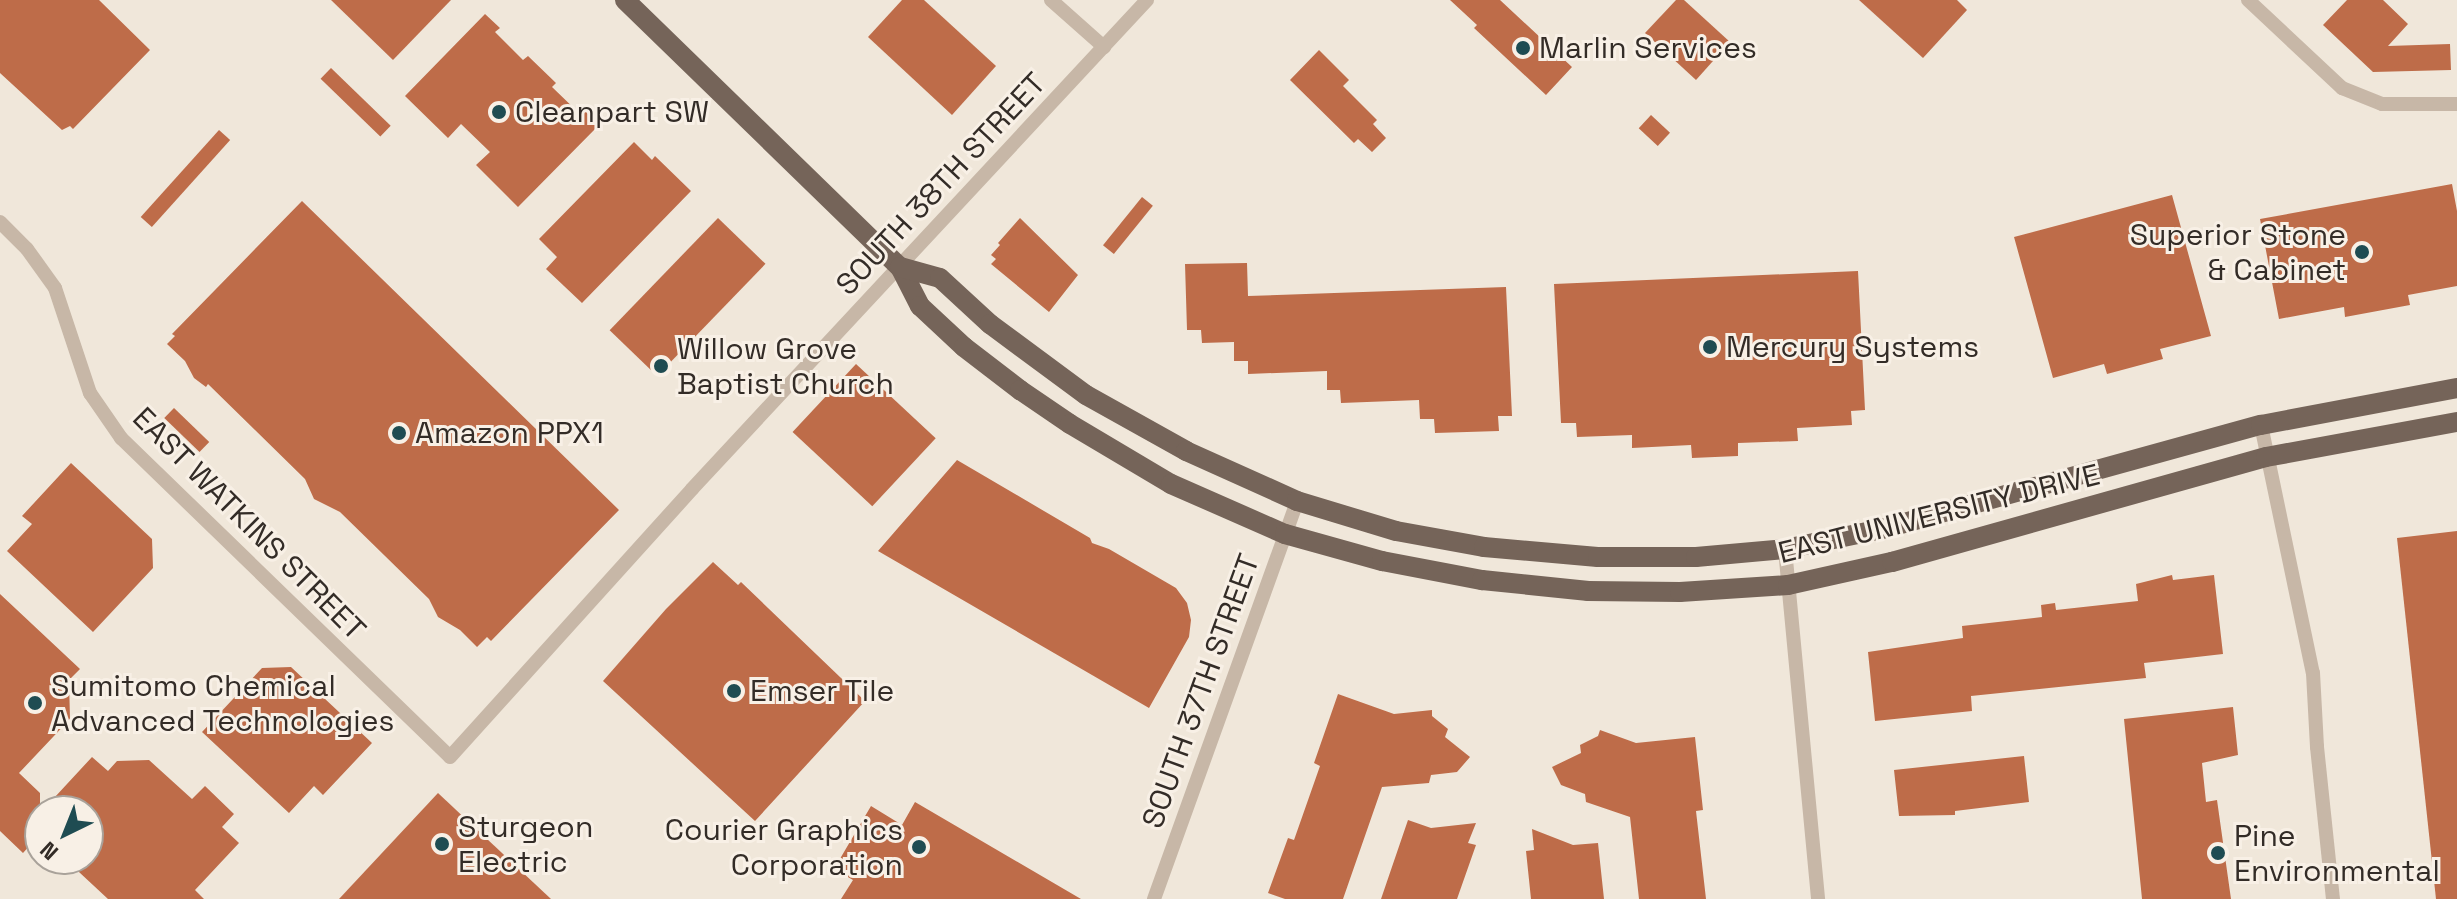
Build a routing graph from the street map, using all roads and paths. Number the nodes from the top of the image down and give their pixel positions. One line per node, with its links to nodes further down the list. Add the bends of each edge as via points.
1 (625, 0): 8 (main road, EAST UNIVERSITY DRIVE)
2 (1051, 0): 5 (street)
3 (1147, 0): 5 (street, SOUTH 38TH STREET)
4 (2248, 0): 6 (street, via 2342,88 2382,104)
5 (1104, 47): 8 (street, SOUTH 38TH STREET)
6 (2457, 104)
7 (0, 222): 17 (street, EAST WATKINS STREET, via 55,288 90,393 121,438)
8 (900, 267): 13 (main road, EAST UNIVERSITY DRIVE, via 940,278 990,324 1086,395 1186,451); 14 (main road, EAST UNIVERSITY DRIVE, via 920,306 953,337 1070,424 1171,484); 17 (street, SOUTH 38TH STREET)
9 (2457, 388): 11 (main road, EAST UNIVERSITY DRIVE)
10 (2457, 422): 12 (main road, EAST UNIVERSITY DRIVE)
11 (2261, 425): 12 (street); 15 (main road, EAST UNIVERSITY DRIVE, via 1886,528)
12 (2266, 457): 16 (main road, EAST UNIVERSITY DRIVE, via 1937,550); 20 (street, via 2313,673)
13 (1297, 501): 14 (street, SOUTH 37TH STREET); 15 (main road, EAST UNIVERSITY DRIVE, via 1396,531 1484,547 1612,557)
14 (1285, 534): 16 (main road, EAST UNIVERSITY DRIVE, via 1382,561 1527,585 1680,592); 18 (street, SOUTH 37TH STREET)
15 (1785, 549): 16 (street)
16 (1788, 585): 19 (street)
17 (450, 757)
18 (1154, 899)
19 (1818, 899)
20 (2333, 899)

